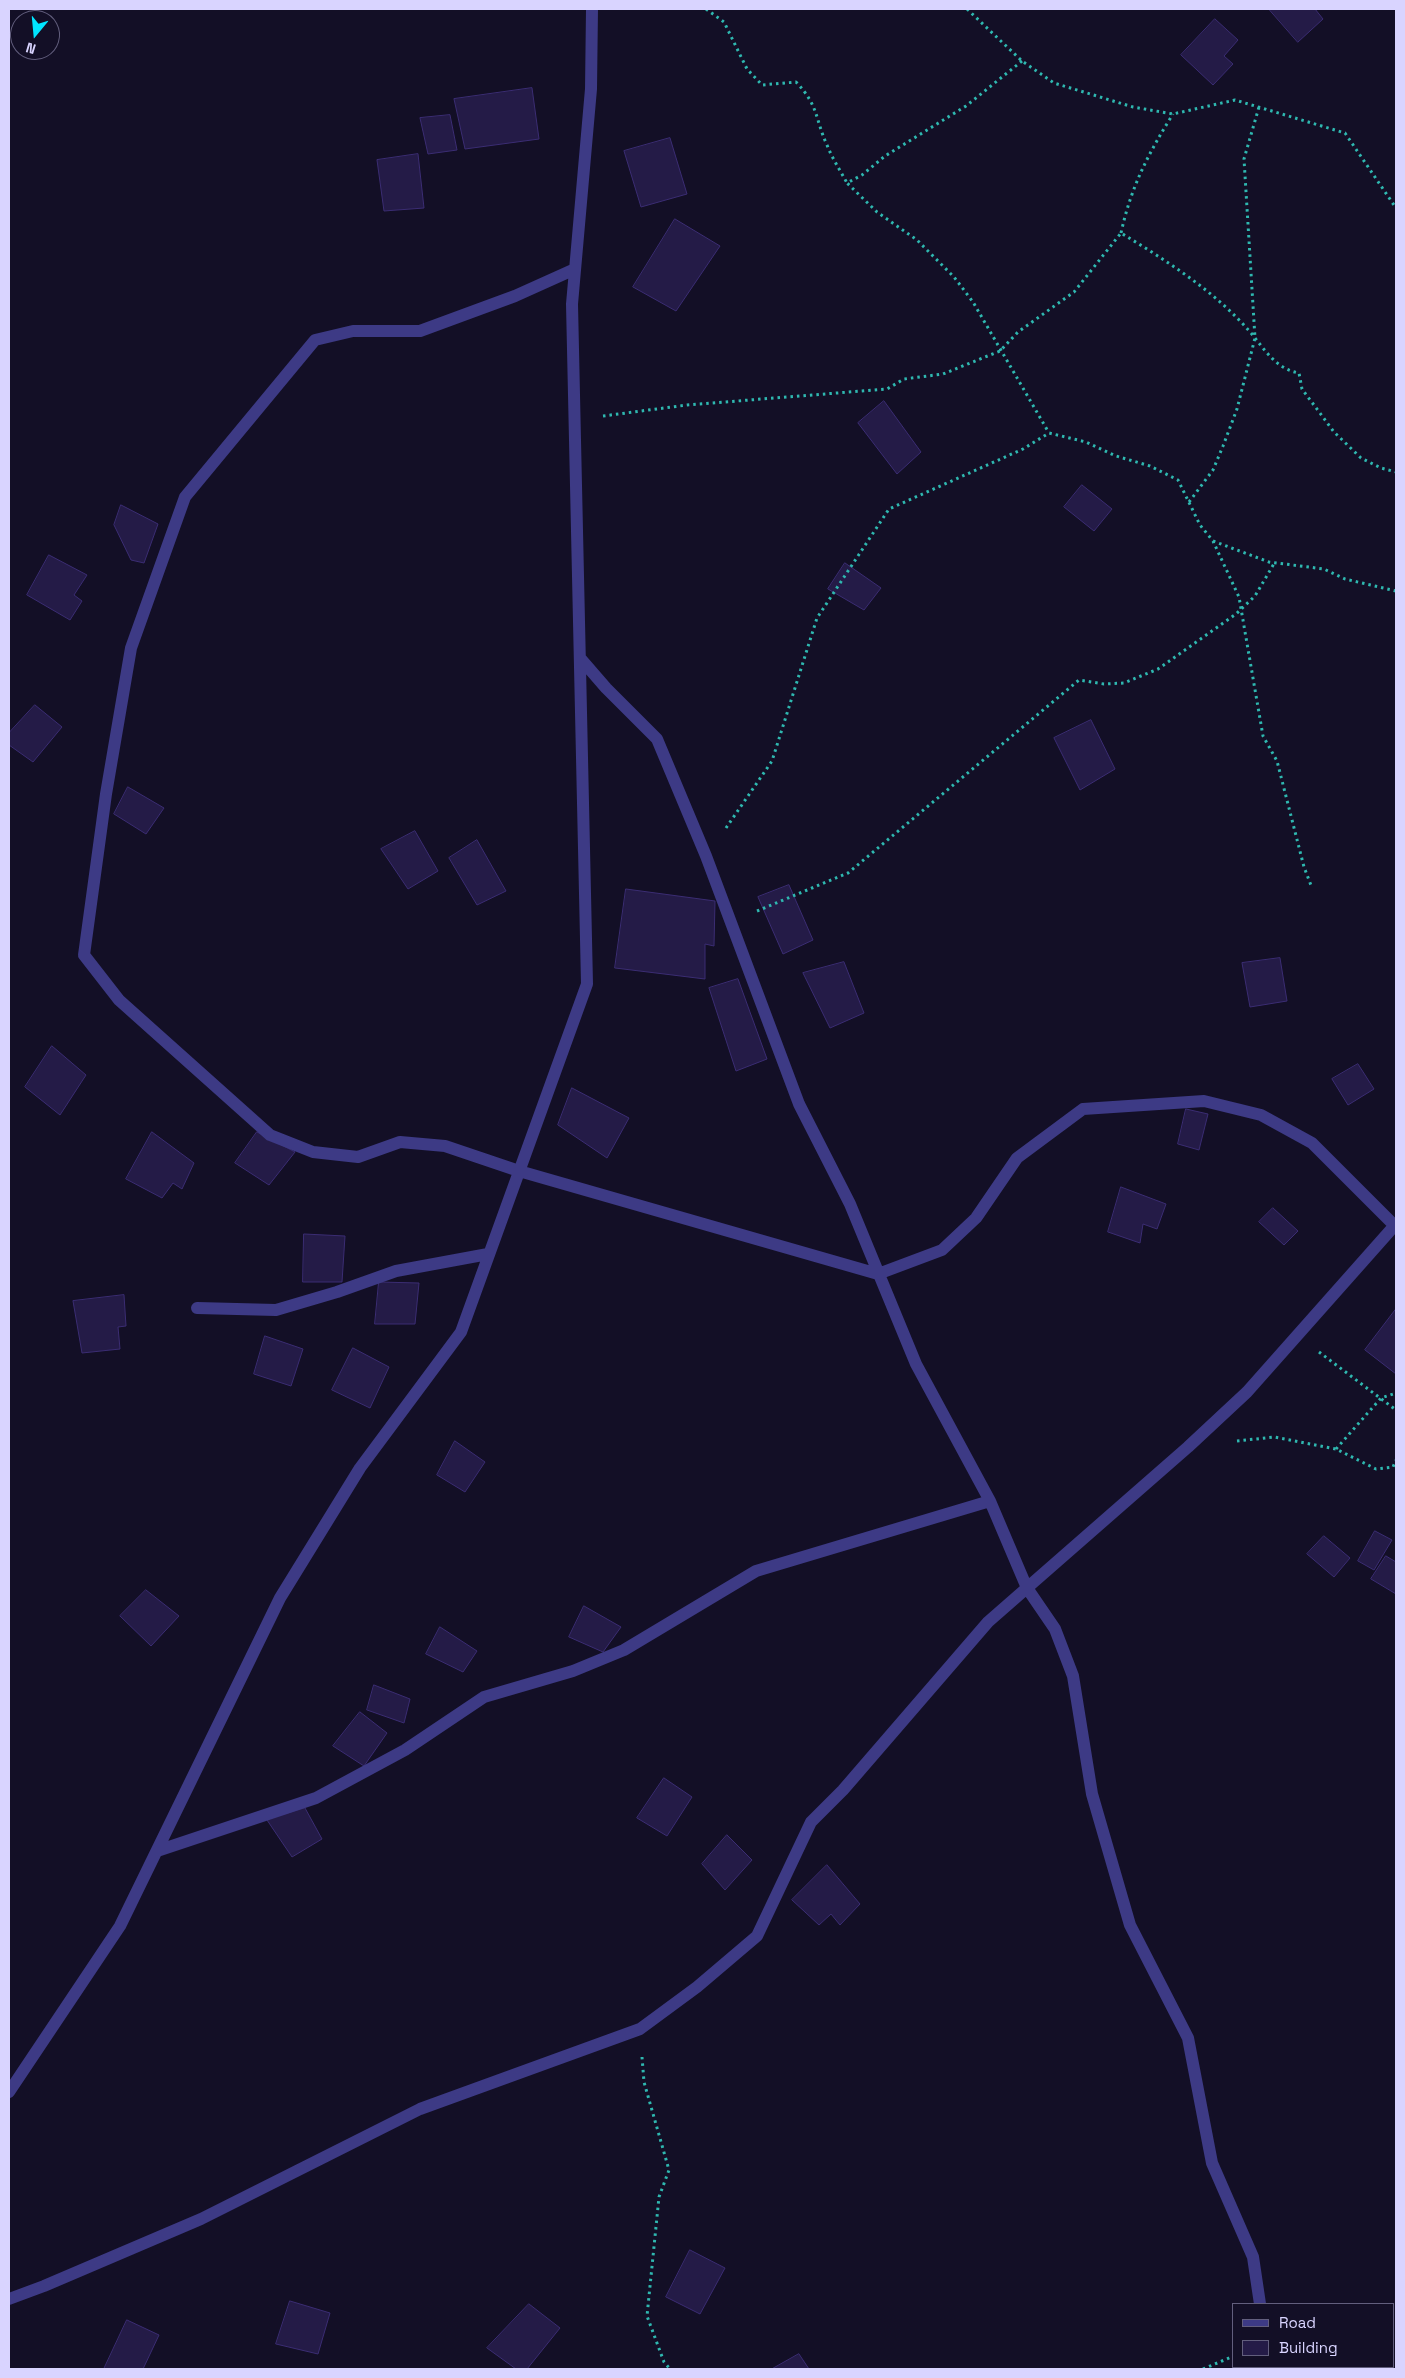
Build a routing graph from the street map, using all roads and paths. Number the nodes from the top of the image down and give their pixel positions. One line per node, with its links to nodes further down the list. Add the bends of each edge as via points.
1 (592, 9): 10 (street, via 591,89)
2 (706, 9): 7 (path, via 724,22 747,69 762,85 796,82 805,91 817,110 826,143)
3 (967, 9): 4 (path)
4 (1022, 62): 6 (path, via 1054,83 1133,108); 7 (path, via 966,106)
5 (1259, 107): 6 (path, via 1235,100); 8 (path, via 1345,133); 11 (path, via 1244,159)
6 (1173, 114): 9 (path, via 1148,154 1129,200)
7 (847, 182): 12 (path, via 877,212 917,240 954,277 973,302)
8 (1396, 208)
9 (1121, 233): 11 (path, via 1164,259 1220,300); 12 (path, via 1074,292 1018,332)
10 (575, 269): 13 (street, via 572,304); 25 (street, via 516,296 420,331 353,331 315,340 184,497 131,648 106,794 84,955 119,1000 270,1135 313,1152 358,1157 400,1142 445,1146)
11 (1255, 338): 15 (path, via 1271,359 1286,371 1299,373 1302,389 1334,432 1361,458); 16 (path, via 1237,409 1223,446 1212,470)
12 (1000, 351): 13 (path, via 943,374 904,379 887,388 686,405); 14 (path)
13 (574, 420): 21 (street)
14 (1049, 432): 16 (path, via 1086,442 1178,480); 22 (path, via 1023,449 889,509 817,618 772,761)
15 (1396, 472)
16 (1189, 502): 17 (path, via 1200,525)
17 (1213, 541): 18 (path); 20 (path, via 1239,597)
18 (1275, 562): 19 (path, via 1324,569 1345,579); 20 (path, via 1255,596)
19 (1396, 591)
20 (1241, 609): 23 (path, via 1263,736 1277,761); 24 (path, via 1158,669 1124,683 1079,680 848,873)
21 (580, 658): 22 (street, via 657,739); 25 (street, via 588,984)
22 (706, 856): 24 (street)
23 (1312, 888)
24 (731, 922): 28 (street, via 799,1104 850,1204)
25 (519, 1171): 27 (street); 28 (street)
26 (1395, 1225): 28 (street, via 1312,1143 1261,1115 1204,1101 1083,1108 1017,1158 976,1218 942,1250); 30 (street)
27 (488, 1254): 29 (street, via 396,1271 276,1310); 39 (street, via 461,1332 360,1468 280,1598)
28 (878, 1274): 37 (street, via 916,1364)
29 (197, 1308)
30 (1298, 1336): 32 (path); 38 (street, via 1241,1398)
31 (1396, 1393): 32 (path)
32 (1381, 1398): 33 (path); 35 (path)
33 (1396, 1410)
34 (1236, 1441): 35 (path, via 1274,1437)
35 (1336, 1449): 36 (path, via 1376,1469 1393,1467)
36 (1396, 1460)
37 (990, 1500): 38 (street); 39 (street, via 756,1571 624,1650 573,1671 484,1697 405,1750 316,1798)
38 (1027, 1588): 40 (street, via 988,1622 843,1790 811,1822 757,1936 697,1987); 43 (street, via 1056,1629 1073,1676 1092,1794 1130,1925 1188,2038 1212,2163 1252,2257)
39 (157, 1851): 41 (street, via 120,1926)
40 (640, 2029): 42 (street, via 420,2109 201,2219); 45 (path, via 644,2082 669,2170 659,2196 647,2316 664,2362)
41 (9, 2092)
42 (9, 2299)
43 (1260, 2303)
44 (1232, 2357): 46 (path)
45 (670, 2369)
46 (1203, 2369)

